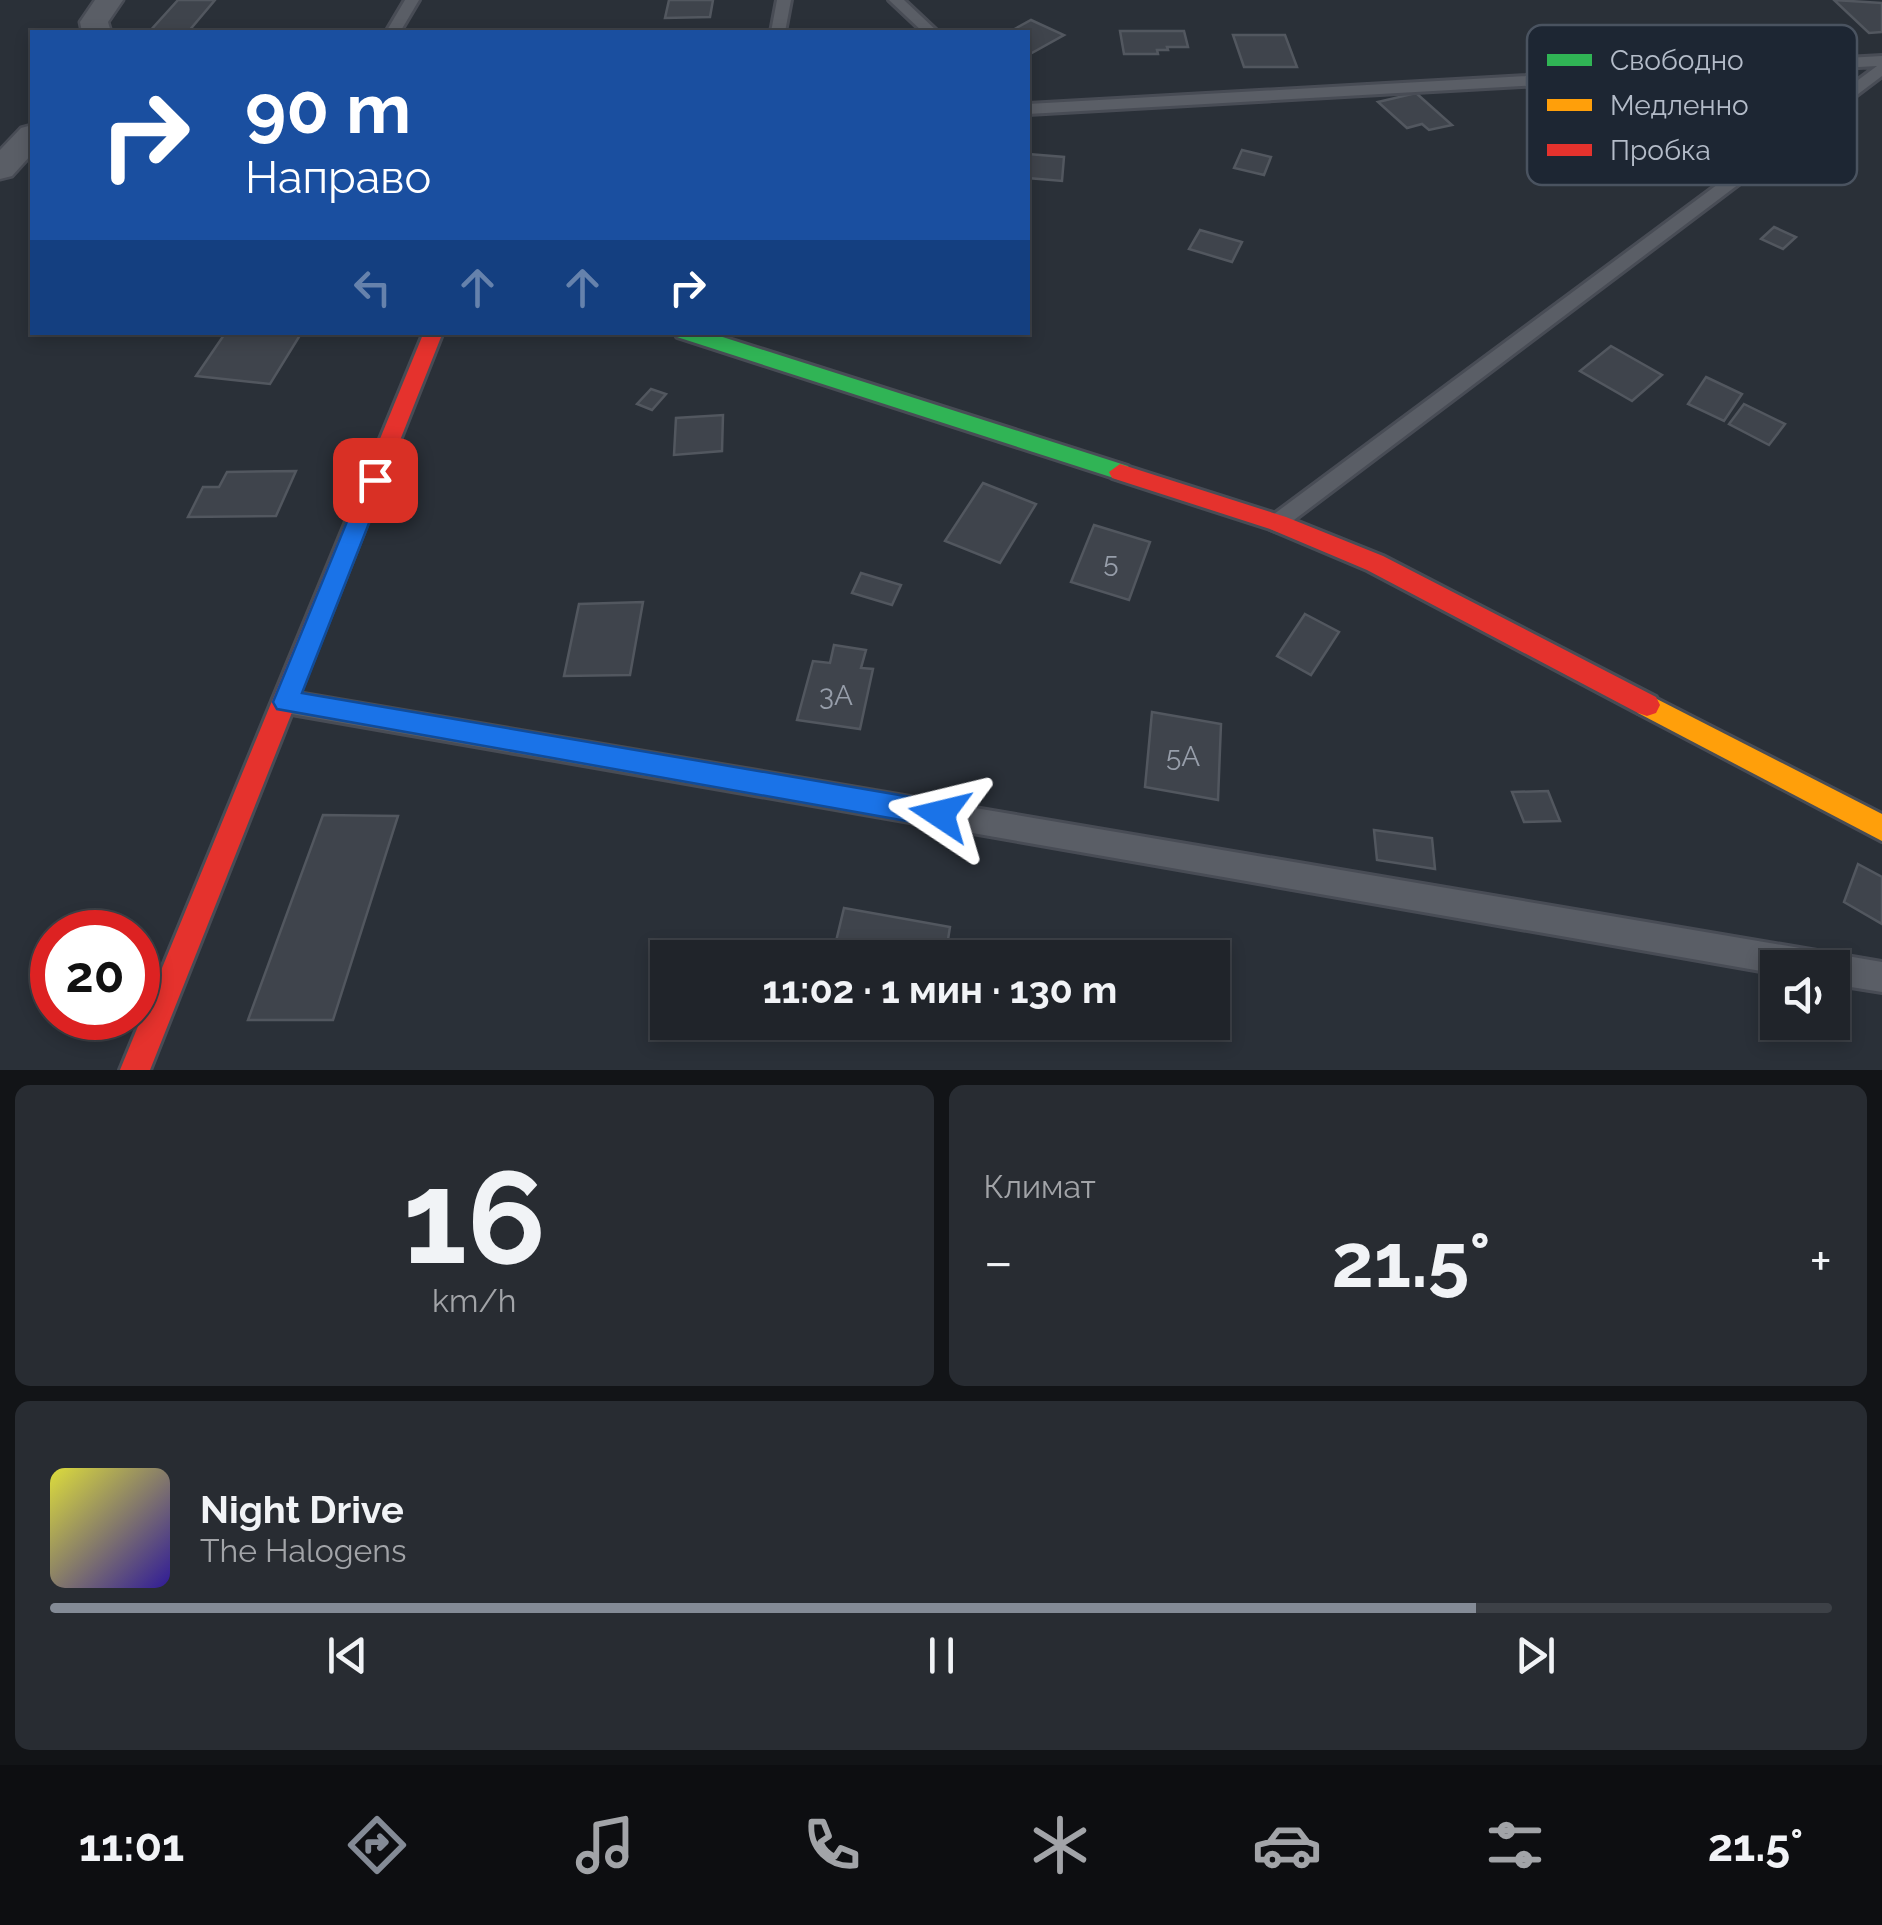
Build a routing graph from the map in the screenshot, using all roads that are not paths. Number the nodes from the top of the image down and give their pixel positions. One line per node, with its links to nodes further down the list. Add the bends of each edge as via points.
1 (108, 0): 5 (street, via 94,22)
2 (412, 0): 6 (lane)
3 (784, 0): 7 (lane)
4 (896, 0): 8 (lane)
5 (96, 30)
6 (394, 30)
7 (778, 30)
8 (929, 30)
9 (1882, 61): 10 (lane)
10 (1857, 62)
11 (1882, 69): 13 (lane)
12 (1527, 81): 14 (lane)
13 (1857, 88)
14 (1030, 109)
15 (30, 137): 16 (street)
16 (0, 169)
17 (1728, 185): 20 (lane)
18 (433, 335): 21 (street)
19 (694, 335): 20 (street)
20 (1278, 523): 22 (street, via 1375,563)
21 (286, 702): 23 (lane); 26 (street)
22 (1882, 828)
23 (1760, 956)
24 (1850, 972): 25 (lane)
25 (1882, 977)
26 (135, 1070)

